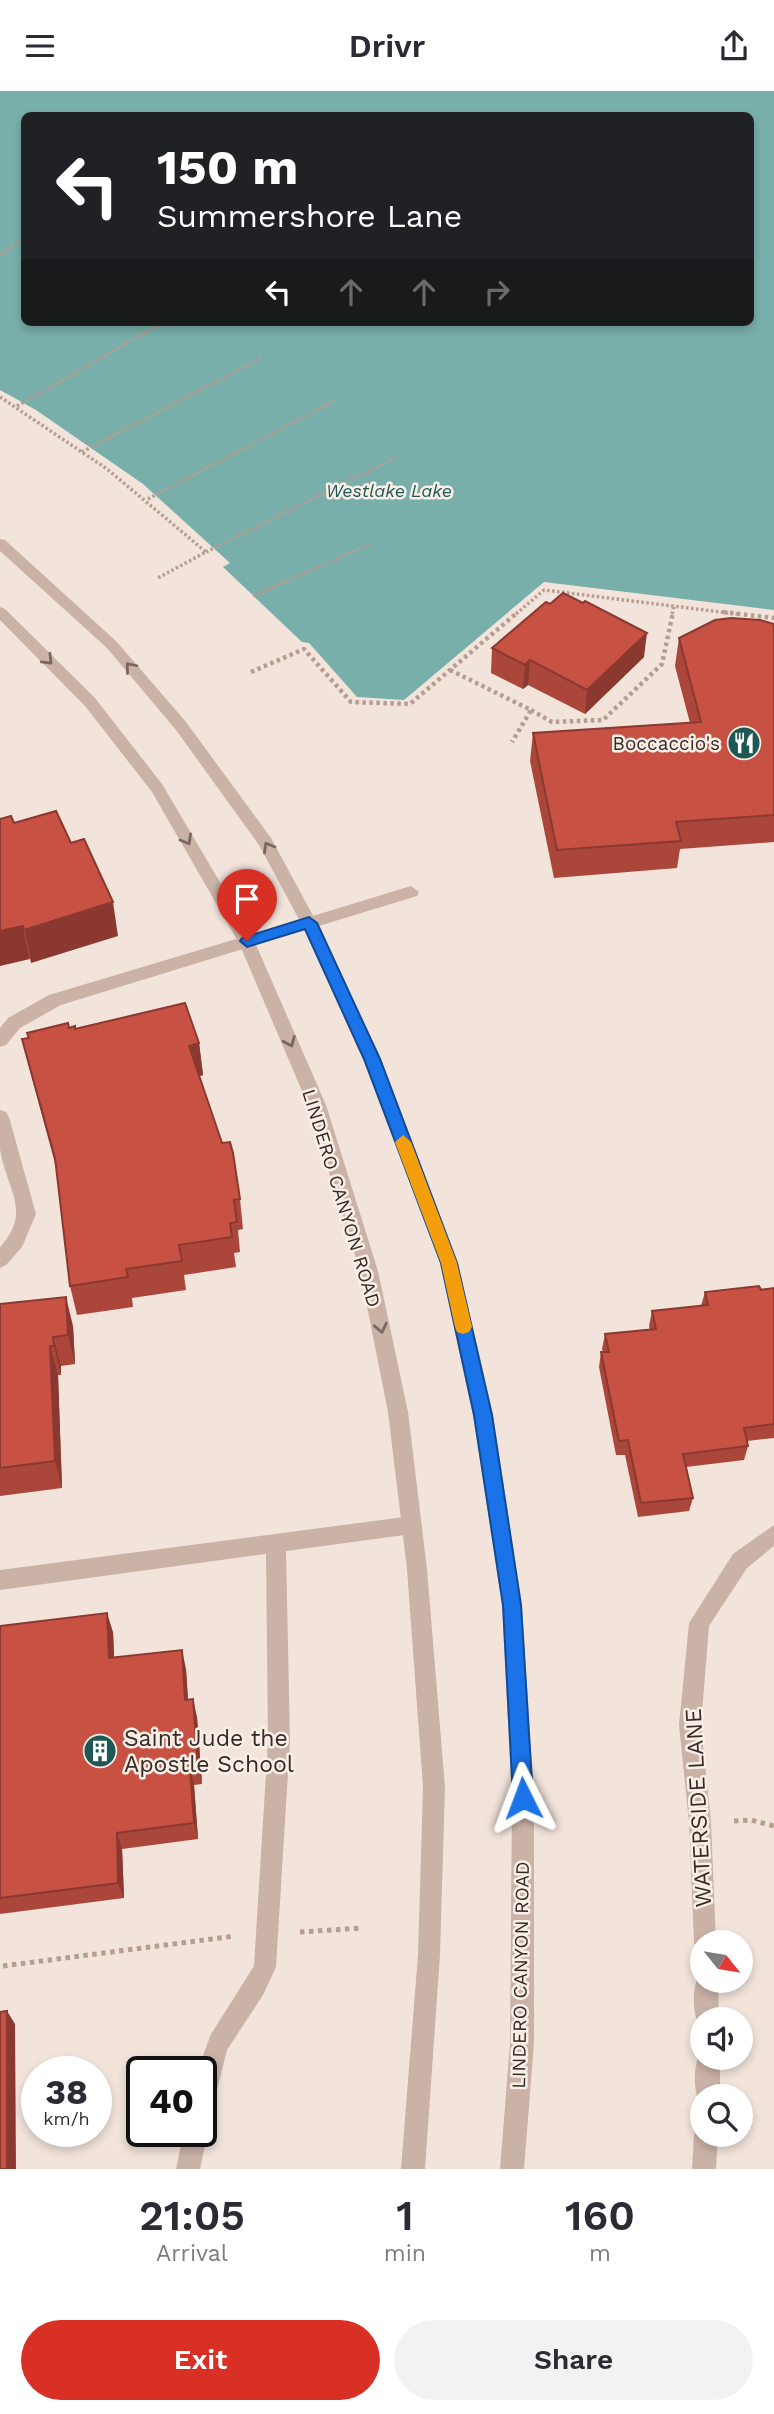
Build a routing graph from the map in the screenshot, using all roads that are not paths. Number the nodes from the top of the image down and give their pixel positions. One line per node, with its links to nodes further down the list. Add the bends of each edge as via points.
1 (0, 543): 4 (street, LINDERO CANYON ROAD, one-way to 1, via 265,842 181,726 112,645)
2 (0, 612): 5 (street, LINDERO CANYON ROAD, one-way to 5, via 90,702 157,788)
3 (411, 892): 4 (street)
4 (309, 923): 5 (street); 19 (street, LINDERO CANYON ROAD, via 372,1059 449,1263 483,1415 512,1605 523,1798 522,2043)
5 (247, 941): 6 (street, via 55,1000 14,1023); 9 (street, LINDERO CANYON ROAD, one-way to 9, via 317,1105 369,1271 398,1412)
6 (0, 1040)
7 (0, 1117): 8 (street, via 27,1213 16,1242)
8 (0, 1260)
9 (412, 1525): 11 (street); 18 (street, LINDERO CANYON ROAD, via 434,1787 429,1955)
10 (774, 1534): 13 (street, WATERSIDE LANE, via 740,1561 699,1623 690,1725)
11 (276, 1543): 12 (street); 14 (street, via 279,1741 265,1967)
12 (0, 1580)
13 (704, 1930)
14 (214, 2056)
15 (193, 2147): 17 (street)
16 (705, 2147): 20 (street)
17 (188, 2169)
18 (413, 2169)
19 (512, 2169)
20 (704, 2169)

